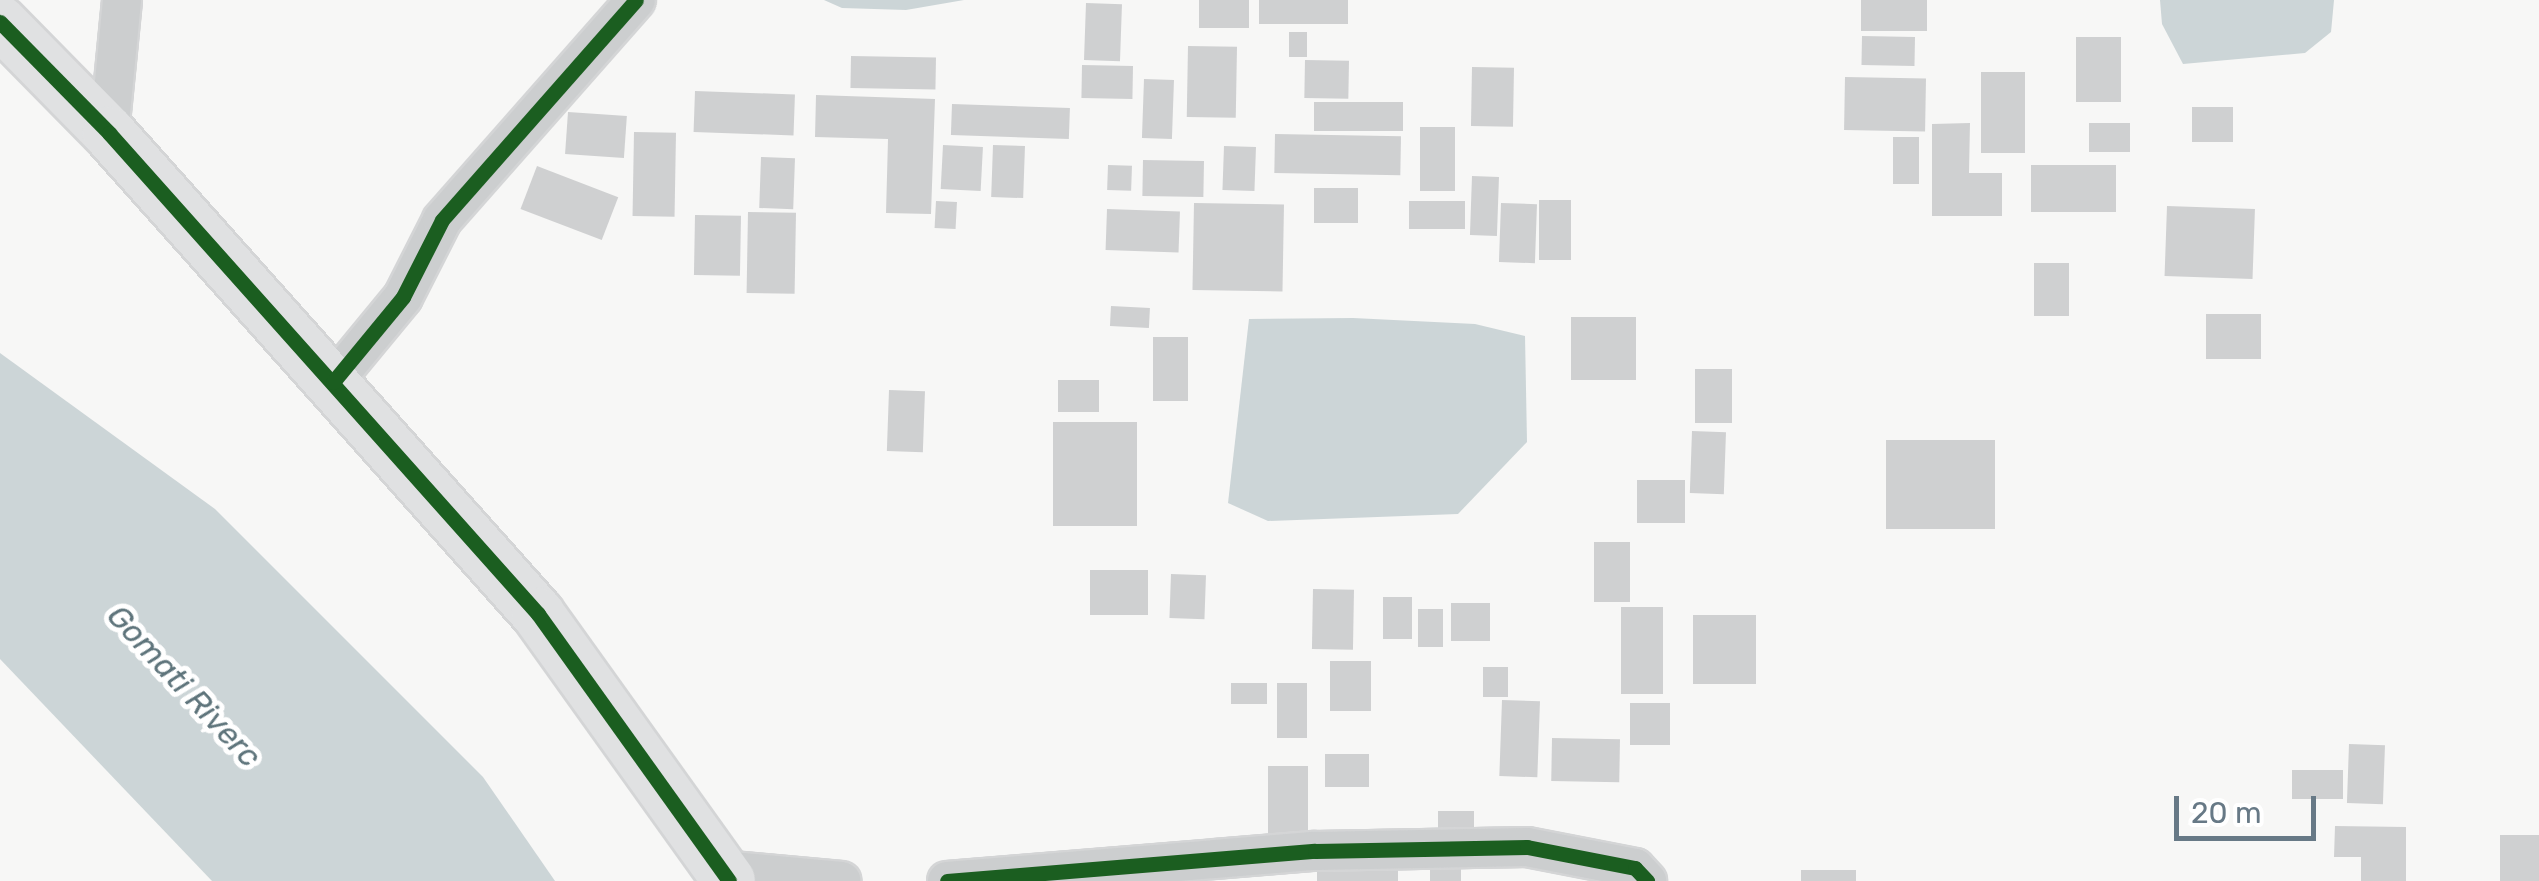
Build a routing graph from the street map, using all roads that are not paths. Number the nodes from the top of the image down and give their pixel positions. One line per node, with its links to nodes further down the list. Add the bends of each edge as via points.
1 (122, 0): 4 (street)
2 (636, 0): 5 (street, via 442,220 402,297)
3 (0, 22): 4 (street)
4 (108, 133): 5 (street)
5 (333, 382): 6 (street, via 538,614)
6 (725, 876): 7 (street)
7 (842, 881)
8 (947, 881): 9 (street, via 1315,851 1527,848 1636,868)
9 (1647, 881)

